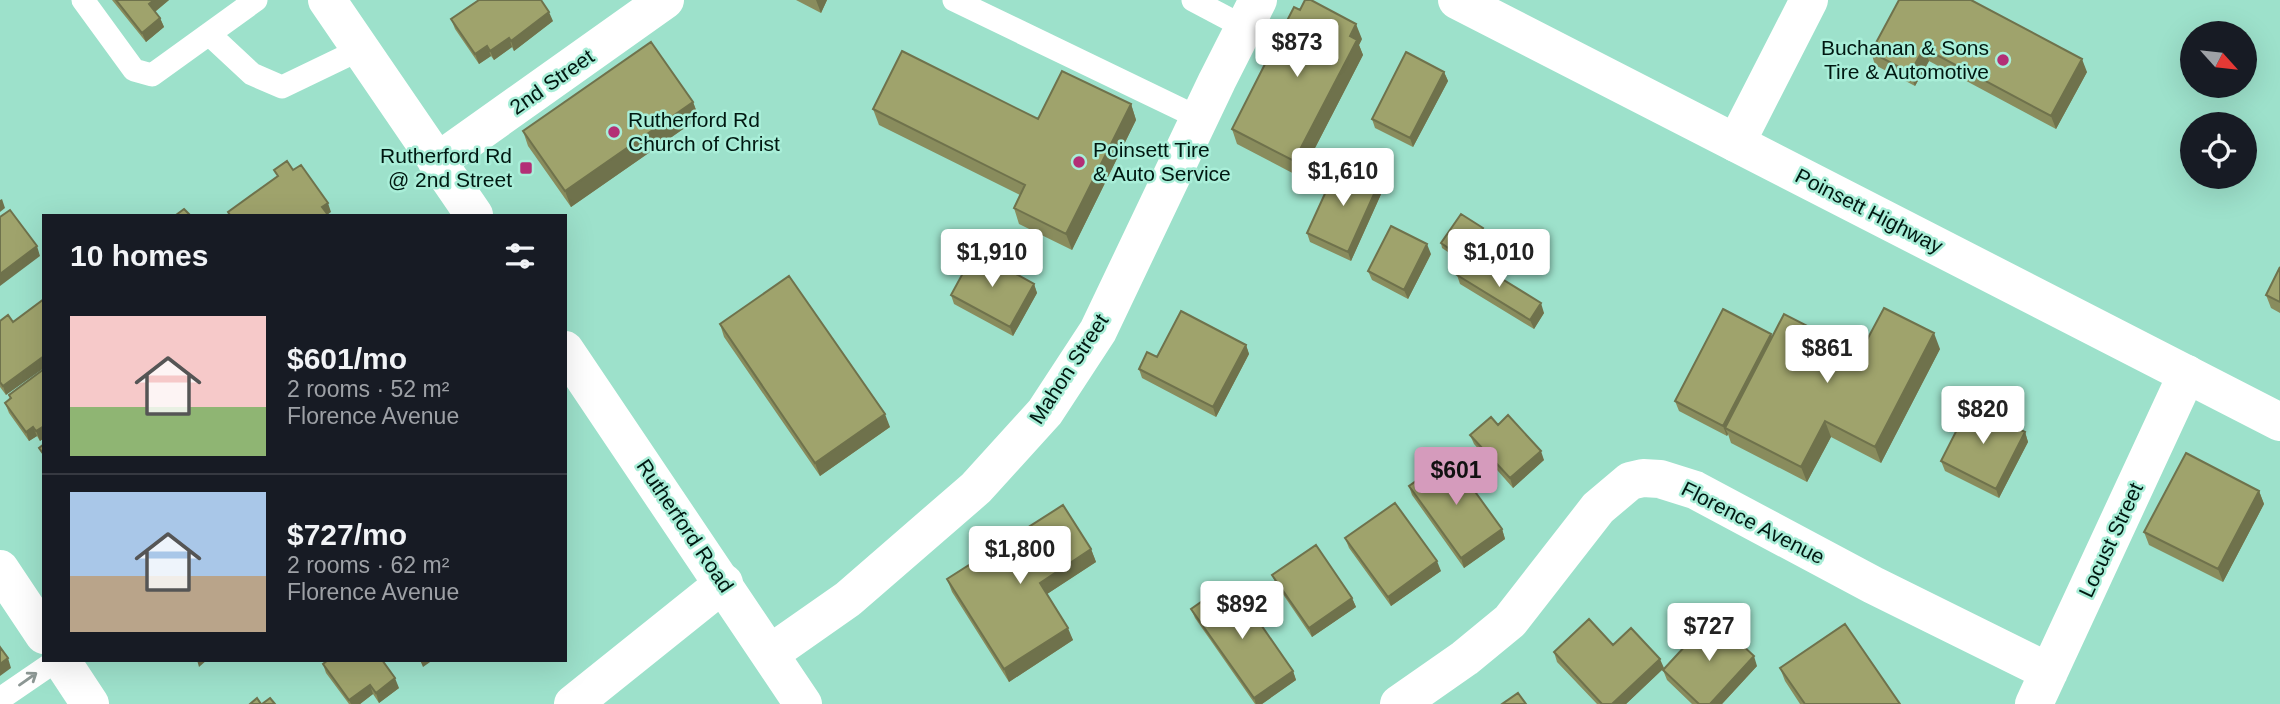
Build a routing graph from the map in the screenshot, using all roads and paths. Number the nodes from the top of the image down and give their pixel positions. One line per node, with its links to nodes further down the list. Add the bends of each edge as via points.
1 (83, 0): 10 (lane, via 134,70 152,75)
2 (665, 0): 14 (main road, 2nd Street)
3 (954, 0): 12 (lane)
4 (1193, 0): 9 (lane)
5 (1457, 0): 13 (main road, Poinsett Highway)
6 (1809, 0): 13 (main road)
7 (250, 2): 10 (lane)
8 (332, 2): 11 (main road)
9 (1251, 14): 12 (main road, Mahon Street)
10 (209, 34): 11 (lane, via 252,74 282,87)
11 (361, 49): 14 (main road)
12 (1199, 118): 22 (main road, Mahon Street, via 1098,331 1045,412 976,488 848,599)
13 (1736, 143): 17 (main road, Poinsett Highway)
14 (437, 162): 15 (main road)
15 (473, 214)
16 (567, 353): 20 (main road, Rutherford Road)
17 (2187, 374): 18 (main road, Poinsett Highway); 25 (main road, Locust Street)
18 (2280, 422)
19 (0, 569): 21 (main road)
20 (724, 583): 22 (main road, Rutherford Road); 28 (main road)
21 (42, 632)
22 (771, 653): 29 (main road, Rutherford Road)
23 (56, 662): 26 (lane, one-way to 23)
24 (60, 662): 27 (main road)
25 (2042, 688): 30 (main road, Florence Avenue, via 1873,585 1695,490 1643,478 1630,481 1598,508 1510,621)
26 (0, 699)
27 (90, 704)
28 (573, 704)
29 (803, 704)
30 (1399, 704)

